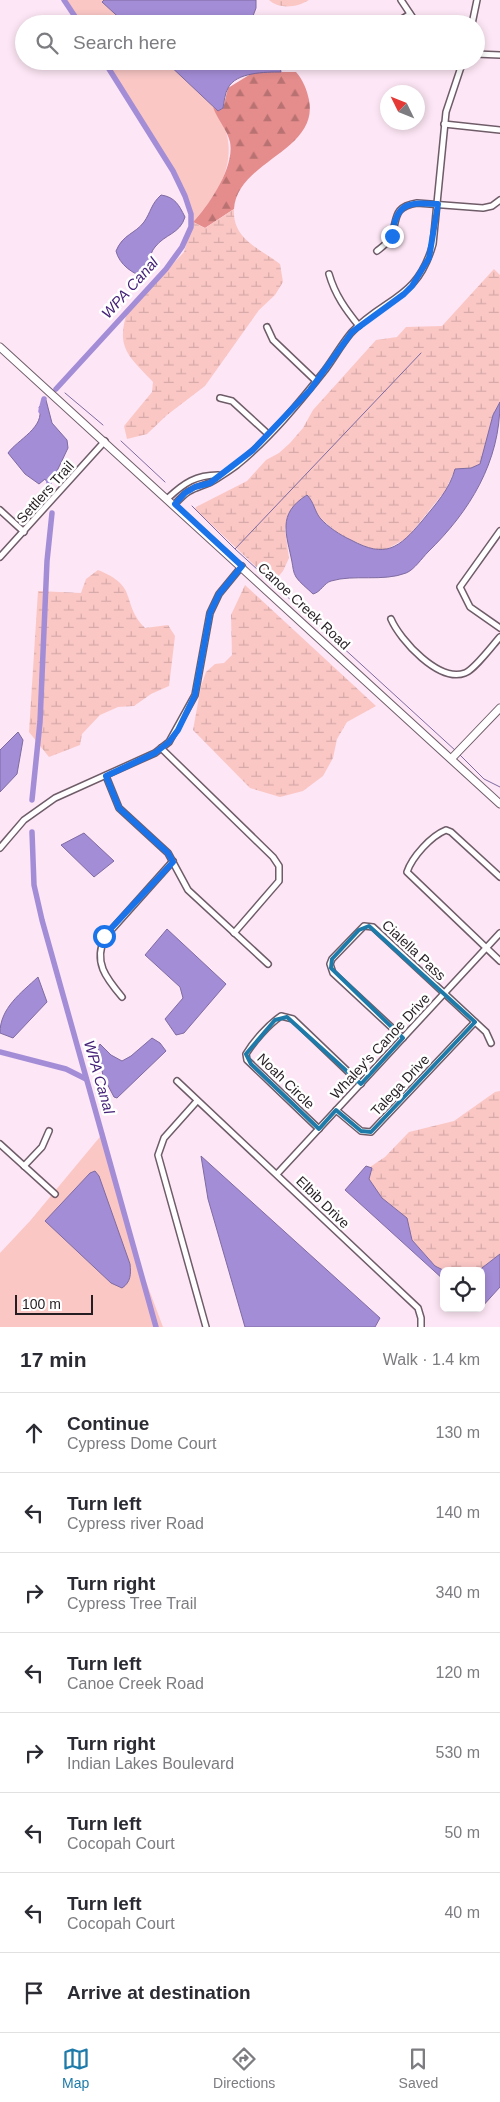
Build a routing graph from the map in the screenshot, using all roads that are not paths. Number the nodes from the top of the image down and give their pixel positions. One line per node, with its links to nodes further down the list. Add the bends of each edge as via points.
1 (401, 0): 3 (street)
2 (478, 0): 4 (street)
3 (410, 14)
4 (474, 15)
5 (485, 54): 6 (street)
6 (500, 55)
7 (460, 70): 8 (street)
8 (444, 124): 9 (street); 11 (street)
9 (500, 130)
10 (500, 200): 11 (street, via 483,208)
11 (438, 204): 12 (street, via 409,204 401,209 394,220 392,236); 14 (street, via 433,244 421,273 404,294)
12 (377, 251)
13 (329, 274): 14 (street, via 344,309)
14 (359, 326): 17 (street)
15 (267, 327): 17 (street, via 273,340)
16 (0, 347): 20 (main road, Canoe Creek Road)
17 (316, 382): 19 (street)
18 (220, 398): 19 (street, via 232,401)
19 (268, 434): 21 (street, via 235,466)
20 (105, 441): 22 (main road, Canoe Creek Road); 26 (street, Settlers Trail)
21 (219, 475): 22 (street, via 189,480); 23 (street, via 210,483 185,493)
22 (168, 498): 23 (main road, Canoe Creek Road)
23 (175, 504): 30 (main road, Canoe Creek Road)
24 (0, 510): 26 (street)
25 (500, 531): 27 (street)
26 (24, 532): 29 (street, Settlers Trail)
27 (495, 539): 28 (street); 32 (street, via 460,587 470,607)
28 (500, 543)
29 (0, 557)
30 (242, 566): 35 (street, via 219,594 210,613 195,695 178,730); 36 (main road, Canoe Creek Road)
31 (391, 619): 33 (street, via 397,632 429,664 443,673 466,673)
32 (500, 628)
33 (500, 637)
34 (500, 708): 36 (main road)
35 (161, 748): 37 (street); 42 (street, via 279,866 279,881)
36 (452, 758): 38 (main road, Canoe Creek Road)
37 (106, 776): 39 (street, via 55,798 24,820); 40 (street, via 119,808 168,853)
38 (500, 804)
39 (0, 848)
40 (173, 862): 42 (street, via 188,890); 48 (street, via 104,936 99,956 105,978)
41 (500, 877): 44 (street, via 446,830 426,846 410,864 408,872)
42 (234, 933): 46 (street)
43 (500, 933): 44 (street, Whaley's Canoe Drive)
44 (486, 948): 45 (street); 47 (street, Whaley's Canoe Drive)
45 (500, 961)
46 (268, 964)
47 (444, 994): 49 (street, Cialella Pass); 50 (street, Whaley's Canoe Drive); 50 (street, Cialella Pass, via 374,927 364,926 354,935 332,959 333,973)
48 (122, 996)
49 (475, 1022): 51 (street, Cialella Pass, via 486,1032); 55 (street, Talega Drive, via 371,1132 361,1132)
50 (403, 1038): 53 (street, Whaley's Canoe Drive)
51 (491, 1043)
52 (176, 1081): 54 (street, Elbib Drive)
53 (361, 1084): 55 (street, Whaley's Canoe Drive); 56 (street, Noah Circle, via 293,1019 281,1016 275,1020 249,1049 247,1060)
54 (197, 1101): 60 (street, Elbib Drive); 62 (street, via 164,1138 158,1155)
55 (336, 1110): 56 (street, Whaley's Canoe Drive)
56 (319, 1129): 60 (street, Whaley's Canoe Drive)
57 (49, 1131): 59 (street, via 42,1147)
58 (0, 1144): 59 (street)
59 (24, 1166): 61 (street)
60 (277, 1174): 63 (street, Elbib Drive, via 418,1308)
61 (55, 1194)
62 (206, 1327)
63 (421, 1327)

